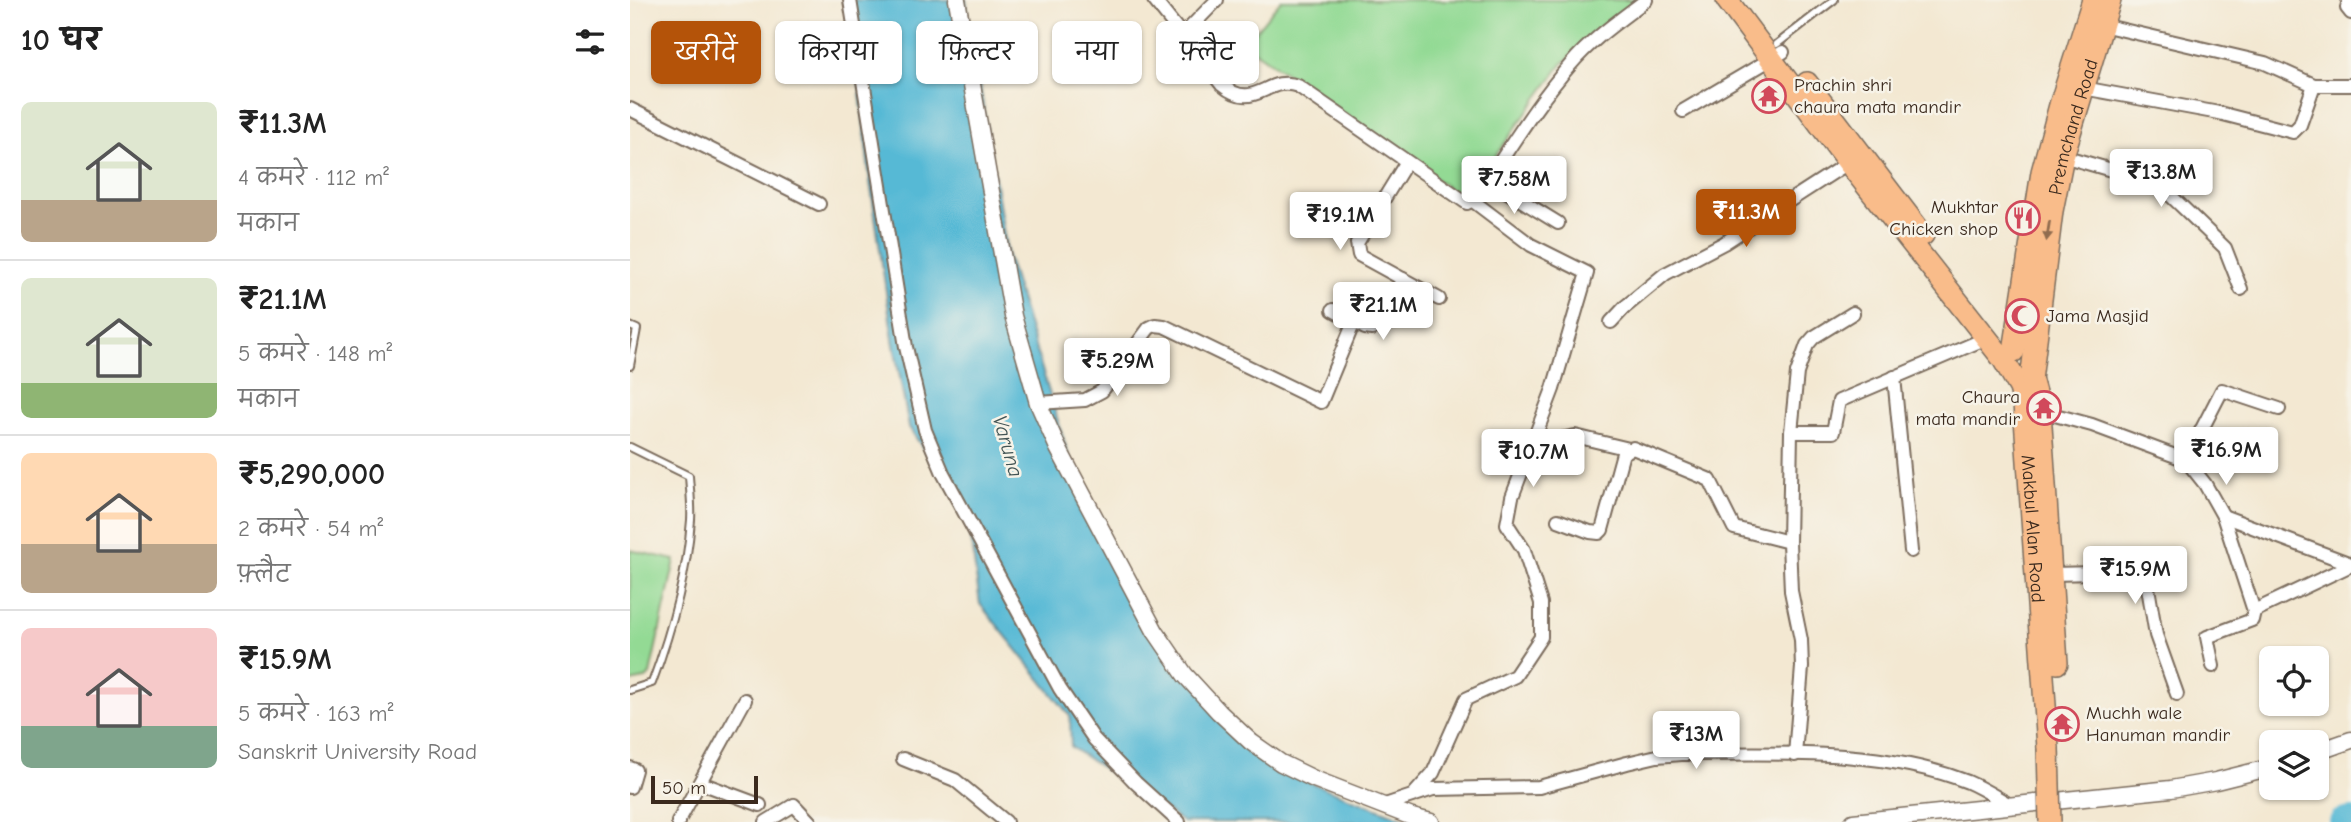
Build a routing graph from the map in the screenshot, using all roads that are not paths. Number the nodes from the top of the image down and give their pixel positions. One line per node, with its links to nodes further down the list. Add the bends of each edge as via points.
1 (850, 0): 79 (street, via 906,347 925,430 954,494 1060,689 1094,738)
2 (957, 0): 43 (street, via 1013,316)
3 (1154, 0): 13 (street)
4 (1217, 0): 14 (street)
5 (1646, 0): 26 (street, via 1572,63)
6 (1727, 0): 16 (highway, Makbul Alan Road)
7 (1745, 0): 16 (highway, Makbul Alan Road)
8 (2093, 0): 39 (highway, Premchand Road, via 2042,172)
9 (2110, 0): 15 (highway, Premchand Road)
10 (2349, 0): 12 (street)
11 (1829, 2): 16 (lane)
12 (2351, 13)
13 (1170, 21)
14 (1197, 21)
15 (2102, 25): 18 (street, via 2265,63); 20 (highway, Premchand Road)
16 (1777, 52): 22 (street); 24 (highway, Makbul Alan Road)
17 (1221, 84): 25 (street, via 1238,96 1285,83 1298,86)
18 (2314, 85): 19 (street); 20 (street, via 2300,125 2293,132)
19 (2351, 85)
20 (2083, 88): 23 (highway, Premchand Road)
21 (630, 109): 28 (street)
22 (1683, 111)
23 (2063, 156): 31 (street, via 2138,177 2169,194 2225,248); 42 (highway, Premchand Road, one-way to 42, via 2043,269)
24 (1855, 158): 36 (street, via 1724,243 1665,274); 38 (highway, Makbul Alan Road); 39 (highway, Makbul Alan Road)
25 (1406, 163): 27 (street, via 1463,202); 30 (street, via 1356,247 1359,255)
26 (1488, 180): 27 (street); 29 (street)
27 (1473, 201): 47 (street, via 1531,245 1587,273)
28 (819, 204)
29 (1558, 223)
30 (1403, 279): 32 (street); 35 (street, via 1374,328)
31 (2241, 289)
32 (1439, 299)
33 (1333, 310): 35 (street)
34 (1853, 313): 46 (street, via 1807,345 1797,373)
35 (1354, 322): 43 (street, via 1321,402 1156,325 1149,328 1102,391 1085,400)
36 (1611, 322)
37 (630, 326): 40 (lane, via 637,329)
38 (1987, 338): 41 (street); 63 (highway, Makbul Alan Road, via 2012,372 2024,404)
39 (2014, 351): 42 (highway, Makbul Alan Road)
40 (630, 366)
41 (1894, 377): 46 (street, via 1839,401 1833,432); 54 (street)
42 (2031, 380): 45 (highway, Makbul Alan Road)
43 (1038, 403): 74 (street, via 1111,549 1185,675 1251,742 1282,763)
44 (2278, 409): 50 (street, via 2222,390)
45 (2040, 411): 50 (street); 56 (highway, Makbul Alan Road)
46 (1791, 432): 53 (street)
47 (1532, 444): 49 (street, via 1575,436); 71 (street, via 1507,524 1524,551 1541,603 1541,637 1516,676 1466,699 1433,773)
48 (630, 447): 59 (lane, via 689,476 691,519 664,649 652,683)
49 (1629, 449): 52 (street, via 1621,458 1599,533); 53 (street, via 1710,480 1734,528)
50 (2186, 460): 51 (street)
51 (2223, 516): 55 (street); 57 (street)
52 (1558, 520)
53 (1789, 542): 65 (street, via 1791,591 1802,653)
54 (1911, 551)
55 (2351, 565): 57 (street)
56 (2052, 574): 60 (street, via 2138,572 2146,576 2156,635); 63 (highway, Makbul Alan Road)
57 (2254, 611): 58 (street, via 2252,620 2207,637)
58 (2213, 666)
59 (630, 690)
60 (2177, 694)
61 (745, 700): 69 (street)
62 (2351, 740): 64 (street)
63 (2054, 748): 82 (highway, Makbul Alan Road, bridge); 83 (highway)
64 (2329, 748)
65 (1795, 755): 71 (street, via 1657,756 1539,787 1453,787); 73 (street, via 1839,755 1910,765 1969,783)
66 (903, 758): 78 (street, via 954,780)
67 (630, 768): 70 (street, via 635,770)
68 (2259, 770): 73 (street, via 2171,789)
69 (701, 783): 72 (street); 75 (street)
70 (630, 787)
71 (1415, 793): 74 (street)
72 (760, 805)
73 (2010, 805): 81 (street)
74 (1382, 806): 80 (street)
75 (678, 822)
76 (766, 822): 77 (street, via 793,805)
77 (810, 822)
78 (1006, 822)
79 (1179, 822)
80 (1431, 822)
81 (1853, 822)
82 (2050, 822)
83 (2064, 822)

